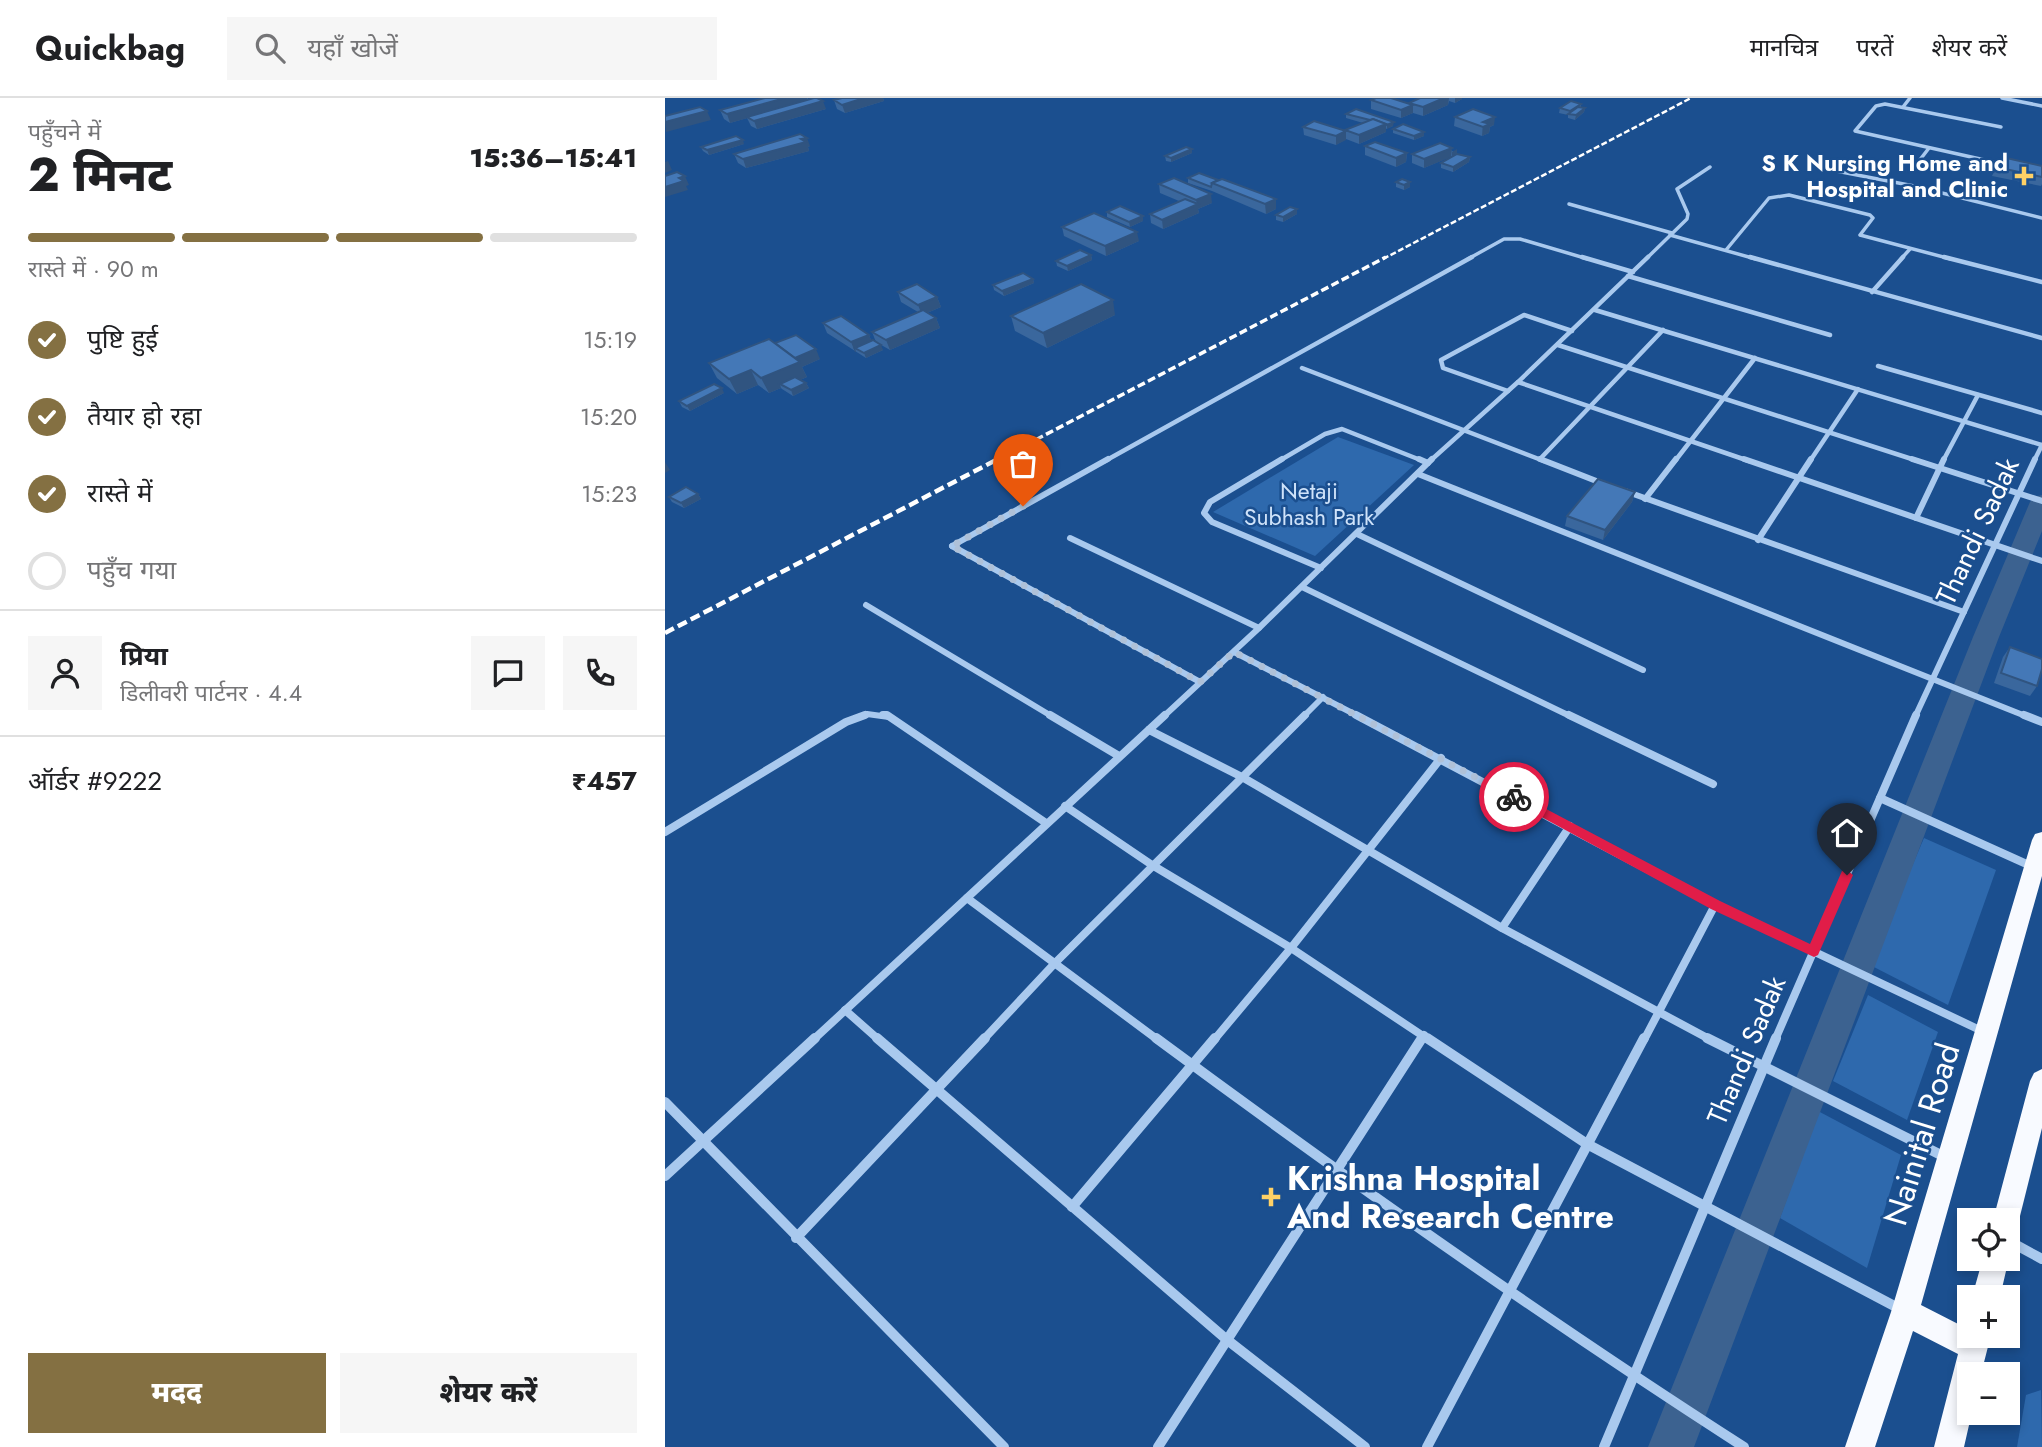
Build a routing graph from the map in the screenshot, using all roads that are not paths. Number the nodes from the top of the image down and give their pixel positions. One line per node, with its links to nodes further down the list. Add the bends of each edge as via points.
1 (1910, 98): 4 (street)
2 (2002, 98): 3 (street)
3 (2042, 106)
4 (1903, 107): 5 (street); 6 (street, via 1880,104 1855,131)
5 (2001, 127)
6 (1929, 148): 7 (street); 9 (street)
7 (1919, 161)
8 (1710, 167): 13 (street, via 1678,188 1688,214)
9 (2017, 167)
10 (1826, 169): 12 (street)
11 (1569, 204): 13 (street)
12 (2041, 216)
13 (1671, 234): 15 (street); 16 (street)
14 (1910, 249): 15 (street, via 1860,235 1873,218 1870,215 1780,194 1769,198); 17 (street); 18 (street)
15 (1726, 250): 18 (street)
16 (1631, 274): 19 (street); 22 (street); 65 (street, via 1520,239 1504,239 952,546)
17 (2042, 282)
18 (1872, 292): 23 (street)
19 (1595, 310): 20 (street); 21 (street)
20 (1663, 330): 25 (street); 27 (street)
21 (1571, 331): 24 (street); 31 (street, via 1524,316 1441,359 1443,368)
22 (1830, 335)
23 (2042, 338)
24 (1558, 345): 27 (street); 29 (street)
25 (1755, 358): 30 (street); 33 (street)
26 (1878, 366): 32 (street)
27 (1628, 367): 33 (street); 34 (street)
28 (1302, 368): 37 (street)
29 (1518, 382): 31 (street); 34 (street)
30 (1857, 389): 36 (street); 38 (street)
31 (1509, 391): 37 (street)
32 (1978, 395): 35 (street); 36 (street)
33 (1724, 397): 38 (street); 39 (street)
34 (1589, 407): 39 (street); 41 (street)
35 (2042, 413)
36 (1962, 421): 40 (street); 43 (street)
37 (1464, 431): 41 (street); 42 (street)
38 (1829, 431): 43 (street); 45 (street)
39 (1690, 442): 45 (street); 49 (street)
40 (2042, 445): 48 (street, Thandi Sadak)
41 (1540, 459): 46 (street)
42 (1429, 463): 44 (street); 57 (street, via 1342,429 1325,434 1210,502 1204,513 1212,522)
43 (1940, 468): 48 (street); 51 (street)
44 (1418, 474): 52 (street); 64 (street)
45 (1798, 478): 51 (street); 54 (street)
46 (1608, 485)
47 (1620, 489): 49 (street)
48 (2018, 493): 50 (street); 55 (street, Thandi Sadak)
49 (1644, 499): 54 (street)
50 (2042, 501)
51 (1916, 518): 55 (street)
52 (1357, 534): 57 (street); 63 (street)
53 (1070, 538): 61 (street)
54 (1758, 540): 60 (street)
55 (1994, 544): 56 (street); 60 (street, Thandi Sadak)
56 (2042, 561)
57 (1321, 568): 58 (street)
58 (1302, 587): 61 (street); 72 (street)
59 (866, 605): 69 (street)
60 (1964, 612): 64 (street, Thandi Sadak)
61 (1259, 628): 62 (street)
62 (1234, 652): 65 (street); 66 (street)
63 (1643, 670)
64 (1933, 679): 67 (street); 73 (street, Thandi Sadak)
65 (1200, 682): 68 (street)
66 (1323, 697): 70 (street); 71 (street)
67 (2042, 722)
68 (1149, 730): 69 (street); 71 (street)
69 (1119, 756): 74 (street)
70 (1441, 758): 76 (street); 79 (street)
71 (1242, 777): 79 (street); 80 (street)
72 (1713, 783)
73 (1880, 798): 81 (street); 86 (street, Thandi Sadak)
74 (1065, 806): 75 (street); 80 (street)
75 (1046, 823): 77 (street, via 887,715 867,714 846,722); 82 (street)
76 (1570, 826): 83 (street); 84 (street)
77 (665, 832)
78 (2042, 840): 81 (highway, Nainital Road)
79 (1370, 850): 84 (street); 85 (street)
80 (1152, 865): 85 (street); 87 (street)
81 (2035, 868): 90 (highway, Nainital Road)
82 (967, 898): 87 (street); 88 (street)
83 (1715, 905): 86 (street); 89 (street)
84 (1502, 928): 89 (street)
85 (1291, 948): 91 (street); 92 (street)
86 (1814, 951): 90 (street); 93 (street, Thandi Sadak)
87 (1055, 962): 92 (street); 95 (street)
88 (845, 1010): 95 (street); 97 (street)
89 (1658, 1010): 93 (street); 98 (street)
90 (1987, 1033): 99 (highway, Nainital Road)
91 (1424, 1035): 98 (street); 100 (street)
92 (1191, 1064): 100 (street); 102 (street)
93 (1762, 1067): 99 (street); 103 (street, Thandi Sadak)
94 (2042, 1081): 104 (highway)
95 (938, 1088): 102 (street); 105 (street)
96 (665, 1102): 97 (street)
97 (703, 1142): 101 (street); 105 (street)
98 (1587, 1144): 103 (street); 108 (street)
99 (1948, 1158): 109 (highway, Nainital Road)
100 (1339, 1169): 108 (street); 111 (street)
101 (665, 1176)
102 (1072, 1207): 111 (street)
103 (1706, 1208): 109 (street); 113 (street, Thandi Sadak)
104 (2009, 1208)
105 (796, 1238): 114 (street)
106 (2020, 1247): 107 (street)
107 (2042, 1259)
108 (1508, 1292): 113 (street); 117 (street)
109 (1905, 1312): 110 (highway); 120 (highway, Nainital Road)
110 (1957, 1334)
111 (1226, 1339): 115 (street); 116 (street)
112 (1973, 1348): 121 (highway)
113 (1634, 1378): 118 (street, Thandi Sadak); 119 (street)
114 (1004, 1447)
115 (1158, 1447)
116 (1365, 1447)
117 (1427, 1447)
118 (1604, 1447)
119 (1744, 1447)
120 (1860, 1447)
121 (1949, 1447)

